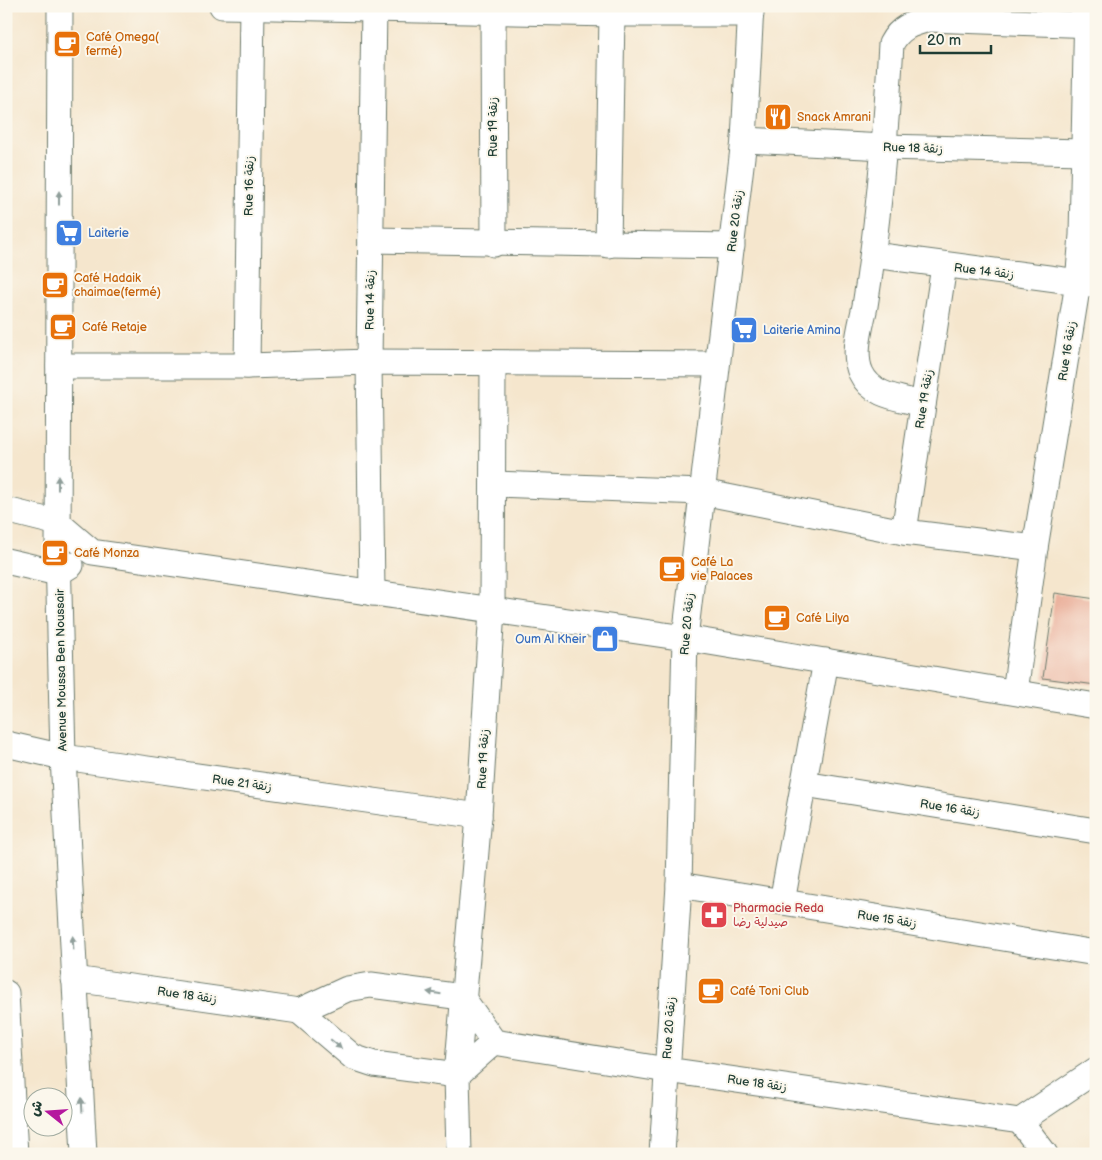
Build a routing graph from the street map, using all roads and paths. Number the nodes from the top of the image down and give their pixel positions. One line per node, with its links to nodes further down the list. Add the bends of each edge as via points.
1 (60, 6): 22 (street, Avenue Moussa Ben Noussair, one-way to 1)
2 (222, 6): 3 (street)
3 (252, 7): 4 (street); 23 (street, Rue 16 زنقة)
4 (374, 8): 5 (street); 12 (street, Rue 14 زنقة)
5 (493, 10): 7 (street); 13 (street, Rue 19 زنقة)
6 (751, 10): 7 (street); 9 (street, Rue 20 زنقة)
7 (612, 14): 14 (street)
8 (1090, 19): 10 (street, via 929,19 907,24 891,44); 11 (street, Rue 16 زنقة)
9 (744, 140): 10 (street, Rue 18 زنقة); 15 (street, Rue 20 زنقة)
10 (885, 147): 11 (street, Rue 18 زنقة); 16 (street)
11 (1083, 152): 18 (street, Rue 16 زنقة)
12 (371, 240): 13 (street); 19 (street, Rue 14 زنقة)
13 (494, 244): 14 (street)
14 (608, 245): 15 (street)
15 (732, 246): 21 (street, Rue 20 زنقة)
16 (873, 255): 17 (street, Rue 14 زنقة); 24 (street, via 857,362 868,385 879,393)
17 (944, 266): 18 (street, Rue 14 زنقة); 24 (street, Rue 19 زنقة)
18 (1087, 283): 30 (street, Rue 16 زنقة)
19 (369, 362): 20 (street); 23 (street); 34 (street, Rue 14 زنقة)
20 (493, 363): 21 (street); 25 (street, Rue 19 زنقة)
21 (716, 364): 26 (street, Rue 20 زنقة)
22 (59, 366): 23 (street); 28 (street, Avenue Moussa Ben Noussair, one-way to 22)
23 (247, 366)
24 (923, 404): 29 (street, Rue 19 زنقة)
25 (493, 484): 26 (street); 35 (street, Rue 19 زنقة)
26 (702, 492): 29 (street); 36 (street, Rue 20 زنقة)
27 (6, 510): 28 (street)
28 (58, 523): 31 (street); 33 (street, Avenue Moussa Ben Noussair)
29 (904, 532): 30 (street)
30 (1035, 548): 38 (street, Rue 16 زنقة)
31 (92, 552): 33 (street); 34 (street)
32 (6, 561): 33 (street)
33 (58, 573): 41 (street, Avenue Moussa Ben Noussair)
34 (372, 593): 35 (street)
35 (492, 610): 36 (street); 43 (street, Rue 19 زنقة)
36 (684, 638): 37 (street); 45 (street, Rue 20 زنقة)
37 (826, 661): 38 (street); 42 (street)
38 (1014, 692): 39 (street)
39 (1096, 706)
40 (6, 744): 41 (street, Rue 21 زنقة)
41 (63, 757): 43 (street, Rue 21 زنقة); 48 (street, Avenue Moussa Ben Noussair, one-way to 41)
42 (804, 784): 44 (street, Rue 16 زنقة); 46 (street)
43 (479, 816): 50 (street, Rue 19 زنقة)
44 (1096, 831)
45 (679, 885): 46 (street, Rue 15 زنقة); 53 (street, Rue 20 زنقة)
46 (782, 902): 47 (street, Rue 15 زنقة)
47 (1096, 953)
48 (74, 979): 51 (street, Rue 18 زنقة); 58 (street, Avenue Moussa Ben Noussair, one-way to 48)
49 (6, 993): 57 (street)
50 (462, 997): 51 (street, one-way to 51, via 371,986 347,989); 52 (street); 55 (street, Rue 19 زنقة)
51 (299, 1011): 55 (street, one-way to 55, via 353,1057 374,1064)
52 (494, 1042): 53 (street, Rue 18 زنقة); 55 (street)
53 (667, 1070): 56 (street, Rue 18 زنقة); 60 (street, Rue 20 زنقة)
54 (1096, 1070): 56 (street)
55 (457, 1075): 59 (street, Rue 19 زنقة)
56 (1020, 1121): 61 (street)
57 (15, 1154)
58 (84, 1154)
59 (459, 1154)
60 (662, 1154)
61 (1045, 1154)

